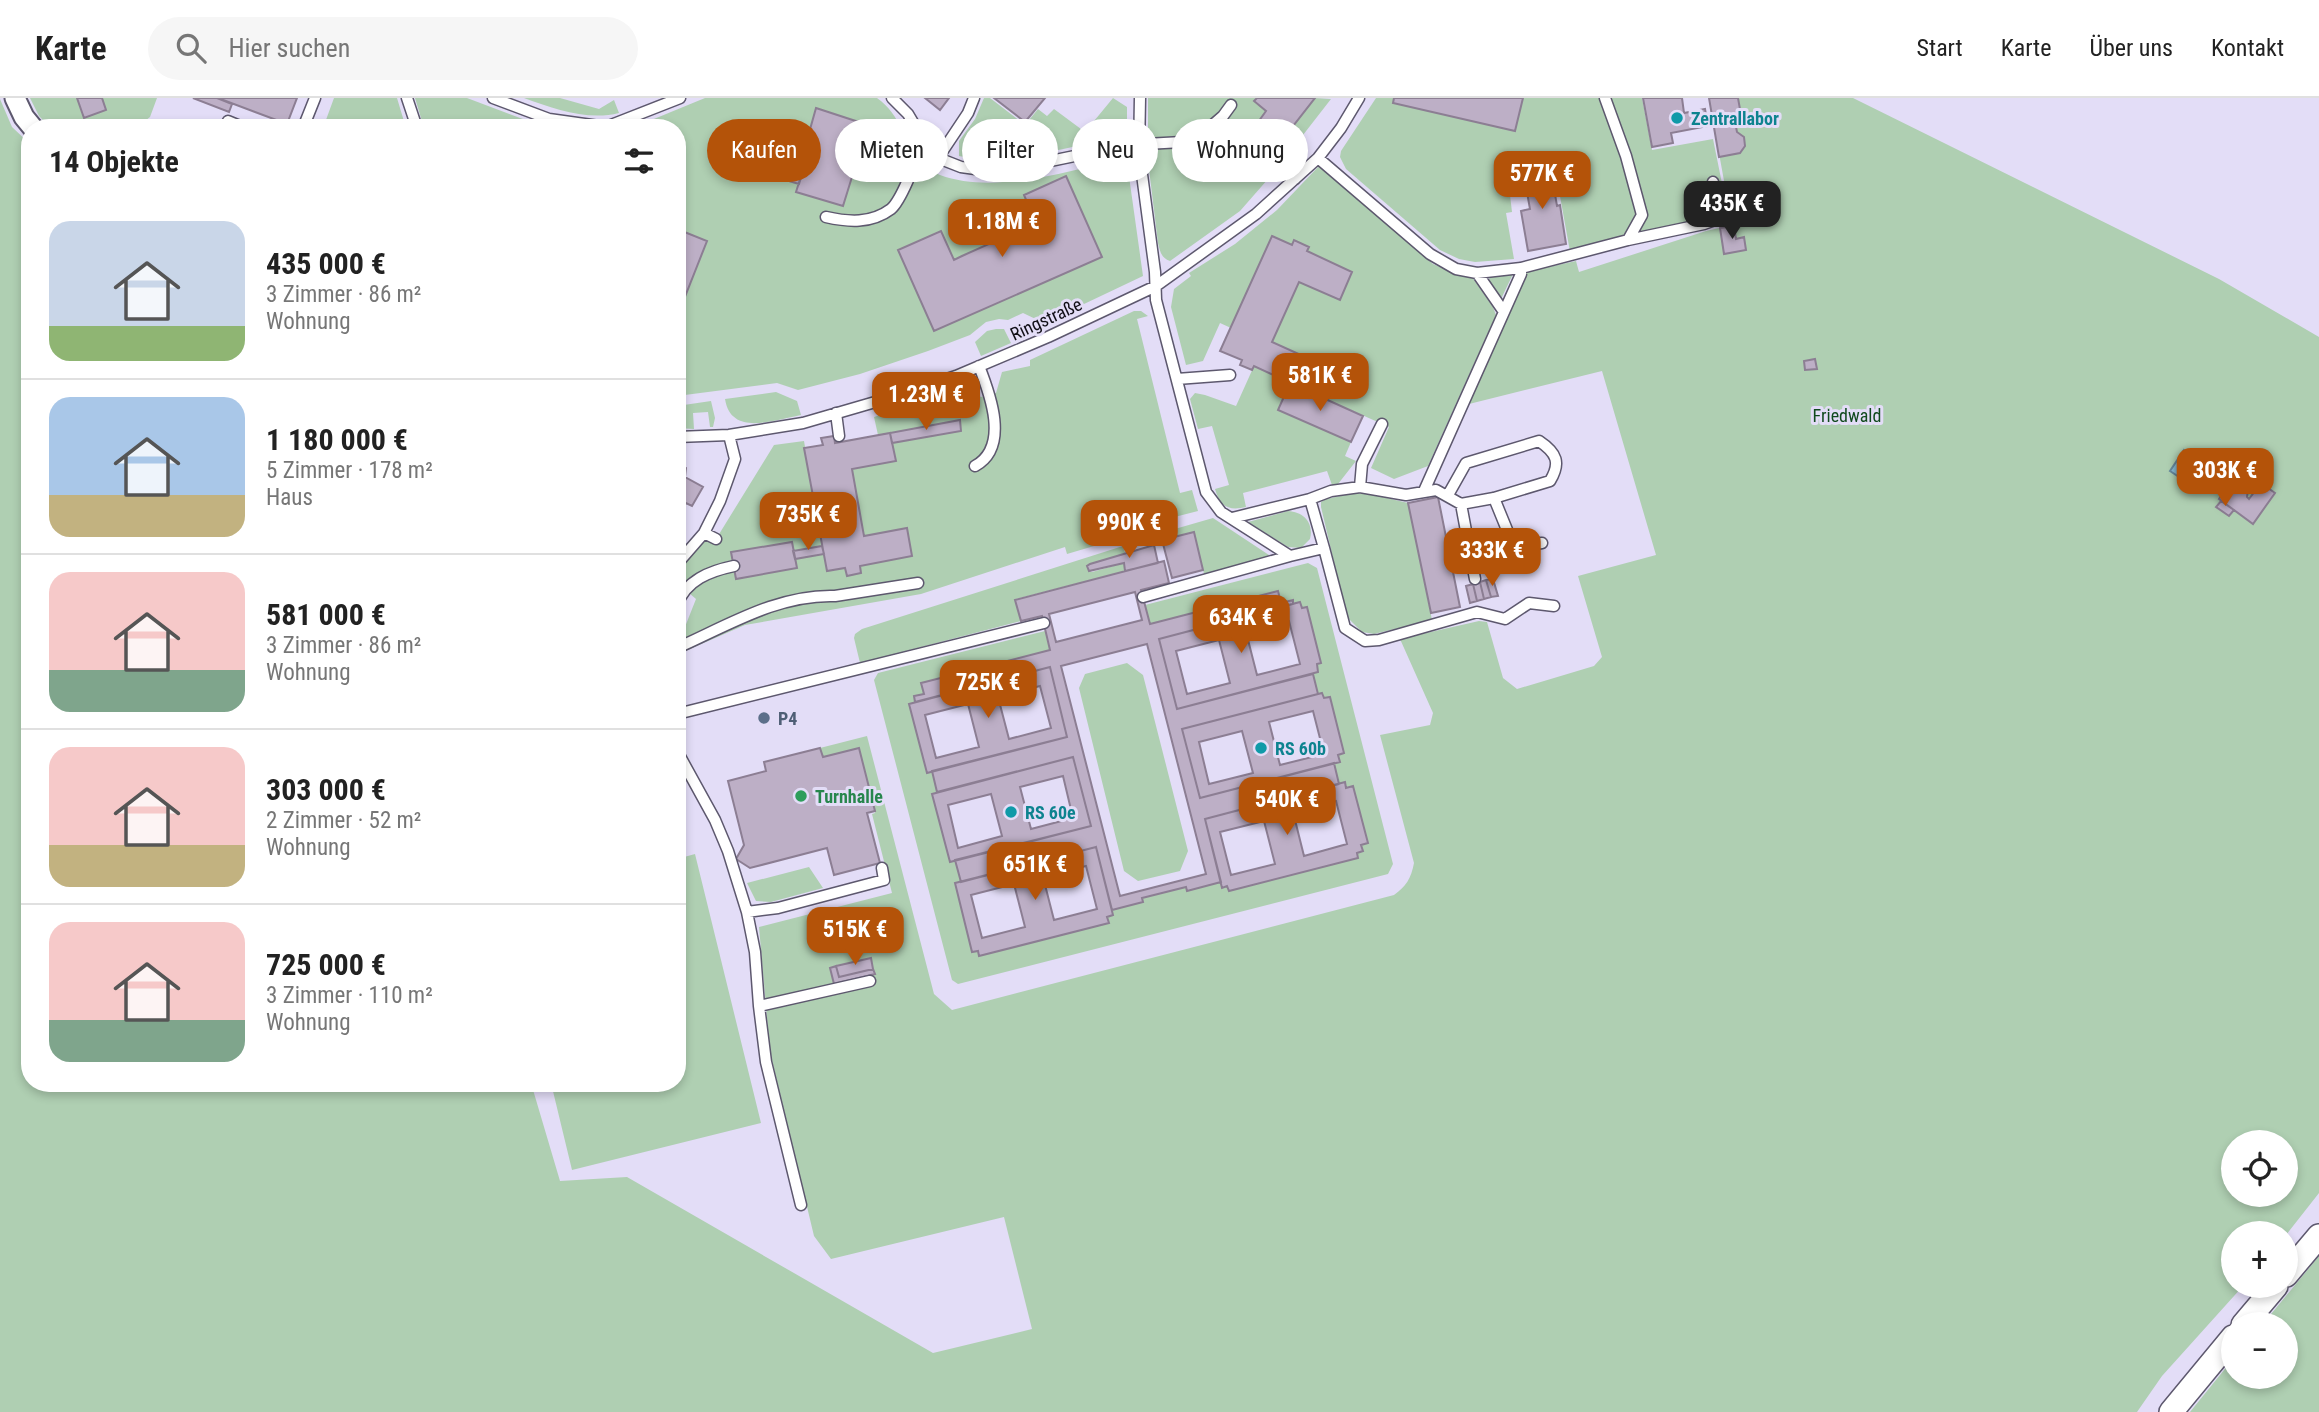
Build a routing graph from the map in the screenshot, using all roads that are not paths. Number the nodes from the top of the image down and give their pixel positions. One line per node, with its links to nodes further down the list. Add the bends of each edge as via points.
1 (15, 98): 12 (street)
2 (315, 98): 13 (lane)
3 (407, 98): 14 (lane)
4 (493, 98): 15 (lane)
5 (680, 98): 16 (lane)
6 (892, 98): 17 (lane)
7 (974, 98): 19 (lane)
8 (1140, 98): 18 (lane)
9 (1359, 98): 22 (lane, Ringstraße)
10 (1605, 98): 30 (lane, via 1642,215)
11 (1231, 105): 20 (lane, via 1199,136)
12 (26, 119)
13 (307, 119)
14 (414, 119)
15 (549, 119)
16 (626, 119)
17 (911, 119)
18 (1139, 119)
19 (948, 143)
20 (1158, 144)
21 (1072, 157): 23 (lane, via 997,172)
22 (1318, 158): 24 (lane, Ringstraße); 32 (lane, via 1430,254 1456,269)
23 (948, 162)
24 (1308, 167)
25 (907, 182): 29 (lane, via 893,208 870,218 849,223)
26 (1143, 182): 33 (lane)
27 (1292, 182): 33 (lane, Ringstraße, via 1256,214)
28 (1713, 182): 30 (lane, via 1718,210 1715,220)
29 (826, 217)
30 (1628, 240): 31 (lane)
31 (1521, 268): 32 (lane); 34 (lane)
32 (1477, 273): 34 (lane)
33 (1156, 286): 35 (lane, Ringstraße); 37 (lane)
34 (1504, 312): 45 (lane)
35 (979, 366): 38 (lane, Ringstraße); 43 (lane, via 995,434 988,455)
36 (1230, 375): 37 (lane)
37 (1177, 379): 50 (lane, via 1206,492 1221,512)
38 (836, 413): 40 (lane, Ringstraße); 41 (lane)
39 (1382, 424): 44 (lane, via 1362,464)
40 (729, 435): 42 (lane, Ringstraße); 51 (lane, via 736,459)
41 (839, 436)
42 (686, 437)
43 (975, 466)
44 (1360, 487): 45 (lane, via 1406,495); 48 (lane)
45 (1424, 491): 46 (lane)
46 (1448, 495): 47 (lane, via 1466,463 1539,441 1550,448 1556,471 1550,481); 49 (lane)
47 (1494, 498): 49 (lane); 53 (lane, via 1514,547)
48 (1310, 499): 50 (lane); 54 (lane)
49 (1461, 504): 58 (lane)
50 (1232, 517): 56 (lane)
51 (704, 533): 52 (lane); 55 (lane)
52 (716, 539)
53 (1542, 543)
54 (1324, 548): 56 (lane); 62 (lane, via 1345,628 1365,641 1477,612 1505,620 1530,603)
55 (686, 554)
56 (1290, 556): 61 (lane)
57 (734, 566): 60 (lane, via 697,579)
58 (1475, 579)
59 (918, 583): 64 (lane, via 790,601)
60 (686, 589)
61 (1143, 597)
62 (1555, 606)
63 (1044, 623): 65 (lane)
64 (686, 644)
65 (686, 713)
66 (686, 764): 68 (lane, via 724,841)
67 (882, 868): 68 (lane, via 884,880)
68 (747, 912): 70 (lane)
69 (870, 981): 70 (lane)
70 (759, 1006): 71 (lane, via 766,1062)
71 (801, 1205)
72 (2319, 1236): 73 (street)
73 (2298, 1261)
74 (2266, 1298): 75 (street)
75 (2254, 1312)
76 (2221, 1352): 77 (street)
77 (2171, 1412)

